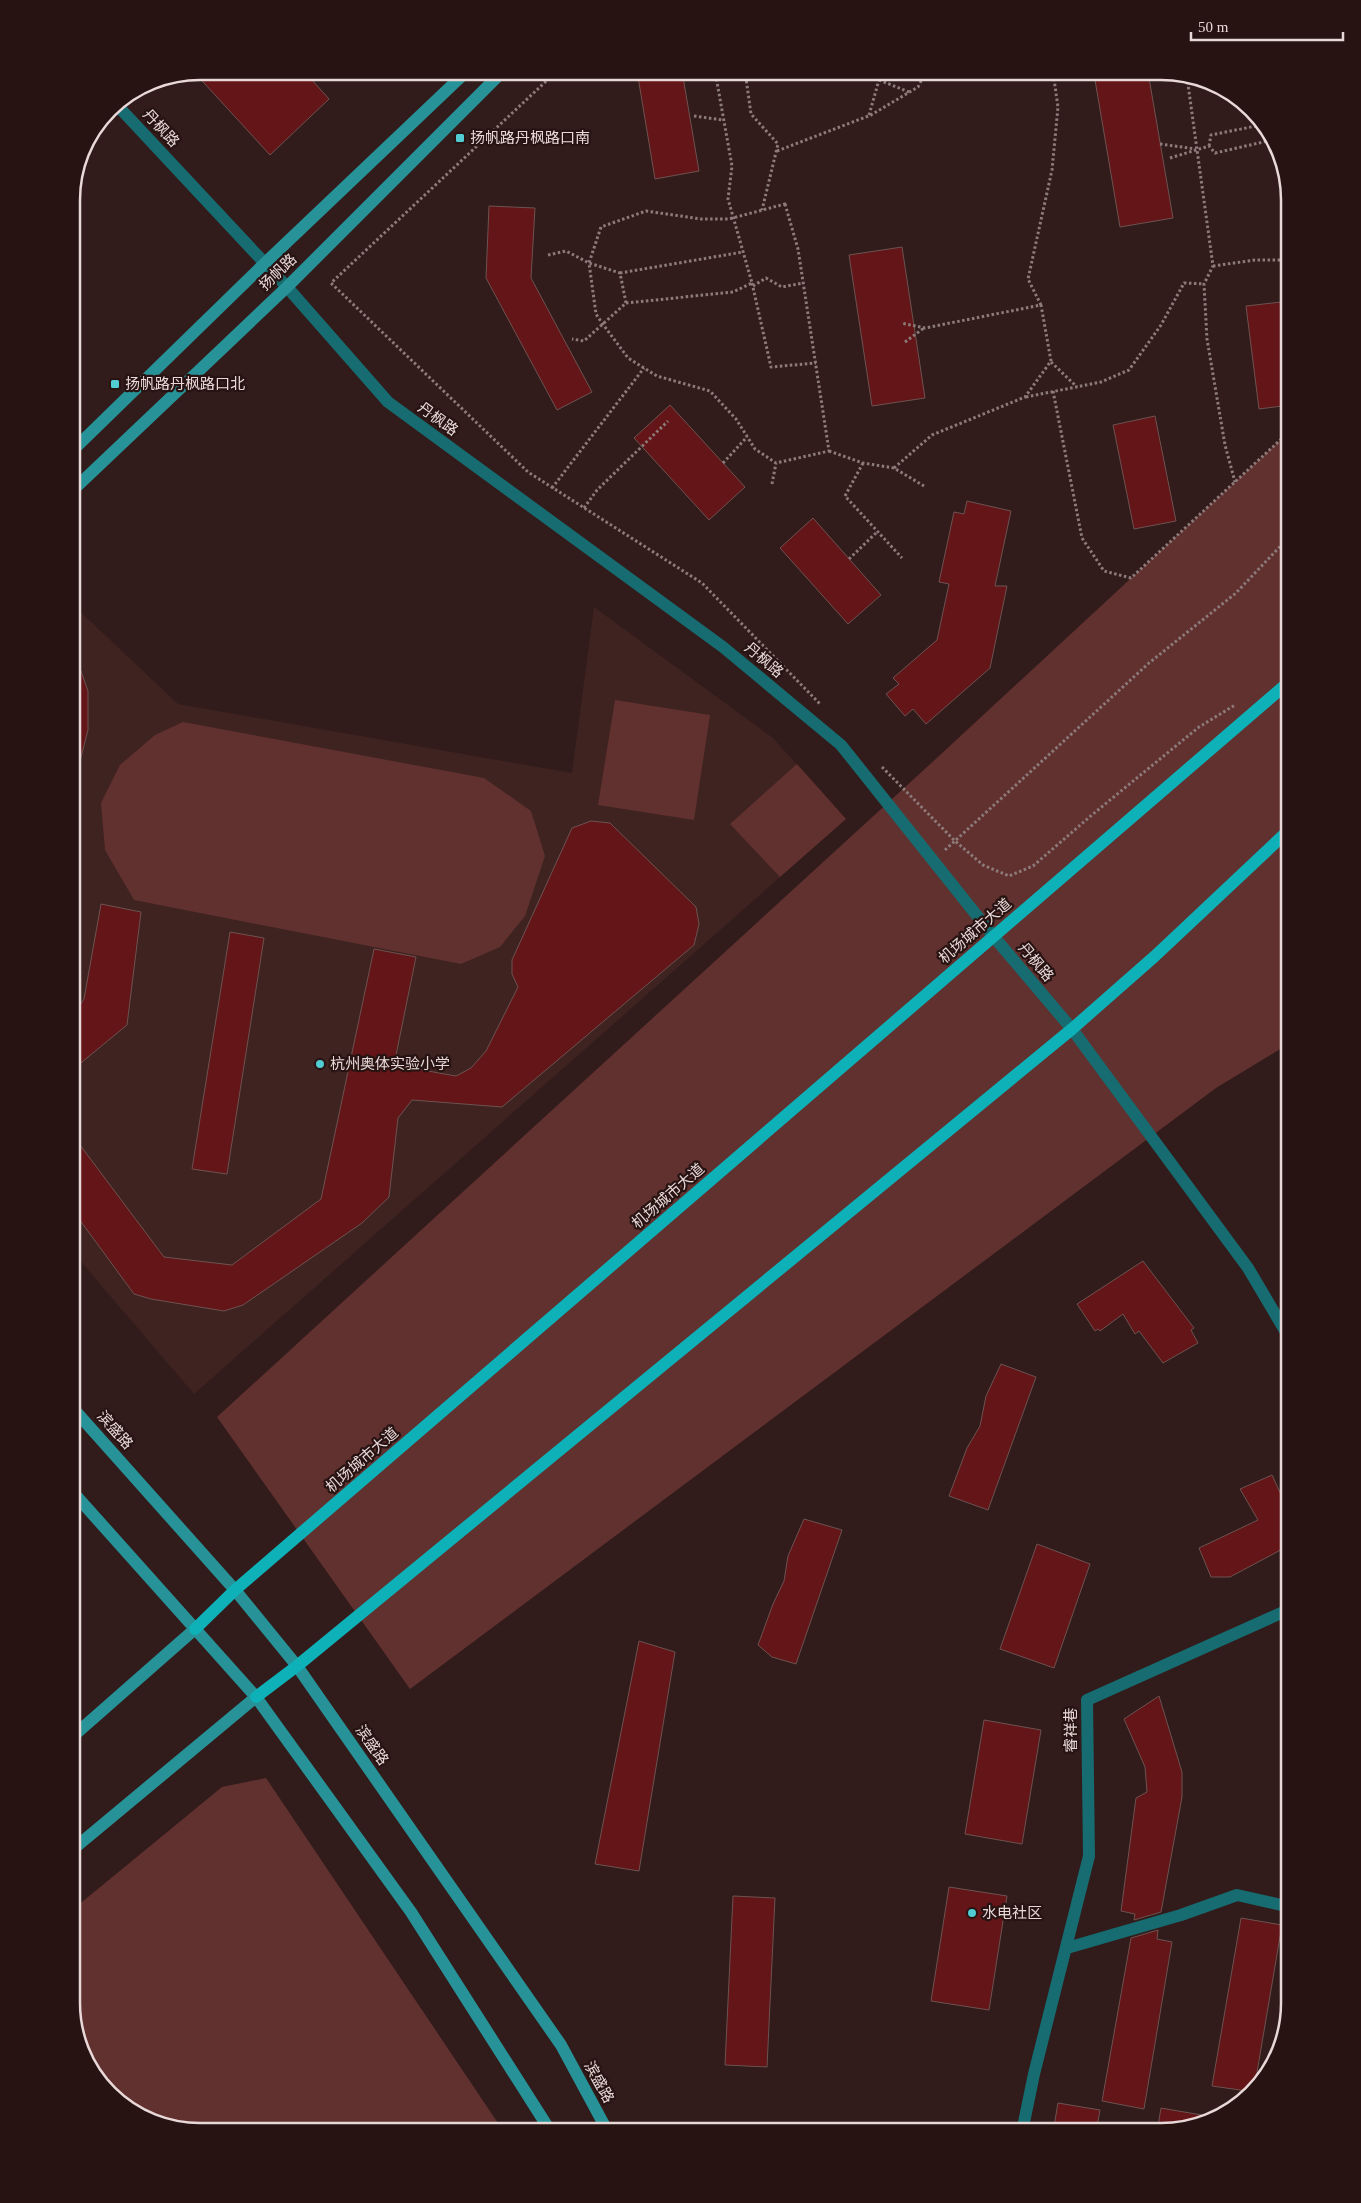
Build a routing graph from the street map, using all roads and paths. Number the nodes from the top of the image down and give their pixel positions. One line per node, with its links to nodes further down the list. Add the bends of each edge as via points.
1 (458, 80): 28 (main road)
2 (494, 80): 34 (main road, 扬帆路)
3 (547, 80): 61 (path, via 331,283 528,472)
4 (716, 80): 14 (path)
5 (746, 80): 20 (path, via 752,114 778,144)
6 (879, 80): 10 (path); 13 (path)
7 (922, 80): 10 (path, via 918,87)
8 (1054, 80): 36 (path, via 1058,107 1052,170 1028,279)
9 (1188, 83): 19 (path)
10 (909, 92): 13 (path)
11 (121, 110): 28 (street, 丹枫路)
12 (694, 116): 14 (path)
13 (868, 116): 20 (path)
14 (723, 120): 23 (path, via 732,166 728,199)
15 (1255, 126): 18 (path, via 1211,135)
16 (1266, 141): 18 (path, via 1215,153)
17 (1160, 144): 19 (path)
18 (1209, 146): 19 (path)
19 (1197, 149): 21 (path); 29 (path)
20 (777, 151): 22 (path)
21 (1170, 158)
22 (762, 210): 23 (path); 31 (path, via 785,204)
23 (732, 218): 24 (path); 27 (path, via 701,219 646,210 601,227)
24 (743, 252): 30 (path); 32 (path)
25 (548, 255): 27 (path, via 566,251)
26 (1281, 260): 29 (path)
27 (589, 263): 30 (path); 37 (path, via 596,314)
28 (265, 264): 34 (street, 丹枫路); 51 (main road)
29 (1212, 266): 33 (path)
30 (620, 273): 35 (path)
31 (804, 283): 32 (path, via 782,287 766,278); 43 (path)
32 (753, 284): 35 (path, via 733,292); 43 (path, via 772,367)
33 (1204, 284): 45 (path, via 1184,283 1129,370 1101,382); 57 (path, via 1208,339)
34 (286, 287): 58 (main road, 扬帆路); 73 (street, 丹枫路, via 388,402 723,647 841,745)
35 (626, 303): 37 (path)
36 (1040, 305): 39 (path); 42 (path)
37 (602, 323): 40 (path, via 584,340); 44 (path, via 628,358)
38 (901, 323): 39 (path)
39 (925, 328): 41 (path)
40 (572, 339)
41 (905, 342)
42 (1051, 362): 45 (path); 47 (path)
43 (816, 363): 52 (path)
44 (644, 368): 49 (path, via 657,376 710,391 736,419); 61 (path)
45 (1076, 387): 46 (path)
46 (1053, 392): 47 (path); 57 (path, via 1082,538 1104,571 1131,578)
47 (1025, 397): 56 (path, via 932,435)
48 (668, 420): 62 (path)
49 (747, 437): 53 (path); 54 (path, via 755,449)
50 (1281, 439): 57 (path)
51 (80, 444)
52 (829, 451): 54 (path); 55 (path)
53 (723, 463)
54 (776, 463): 59 (path)
55 (863, 463): 56 (path); 63 (path, via 845,496)
56 (894, 468): 60 (path)
57 (1235, 482)
58 (80, 484)
59 (772, 484)
60 (924, 486)
61 (552, 488): 62 (path)
62 (584, 508): 69 (path, via 702,584)
63 (877, 532): 65 (path); 66 (path)
64 (1281, 546): 72 (path, via 1236,593 1149,663)
65 (849, 558)
66 (902, 558)
67 (1281, 689): 74 (main road, 机场城市大道)
68 (1238, 703): 72 (path, via 1199,727 1033,866 1009,876 983,866)
69 (825, 709)
70 (880, 765): 72 (path)
71 (1281, 837): 75 (main road)
72 (955, 842): 73 (path)
73 (933, 861): 74 (street, 丹枫路)
74 (994, 937): 75 (street, 丹枫路); 79 (main road, 机场城市大道)
75 (1072, 1029): 76 (street, 丹枫路, via 1248,1268); 82 (main road)
76 (1281, 1324)
77 (80, 1416): 79 (main road, 滨盛路)
78 (80, 1500): 81 (main road)
79 (235, 1590): 81 (main road, 机场城市大道); 82 (main road, 滨盛路)
80 (1281, 1613): 87 (street, 睿祥巷, via 1087,1700 1089,1856)
81 (195, 1630): 83 (main road); 84 (main road, 机场城市大道)
82 (297, 1666): 83 (main road); 89 (main road, 滨盛路, via 561,2045)
83 (256, 1697): 85 (main road); 88 (main road, via 411,1912)
84 (80, 1730)
85 (80, 1844)
86 (1281, 1905): 87 (street, via 1238,1895)
87 (1067, 1948): 90 (street)
88 (546, 2123)
89 (603, 2123)
90 (1024, 2123)

